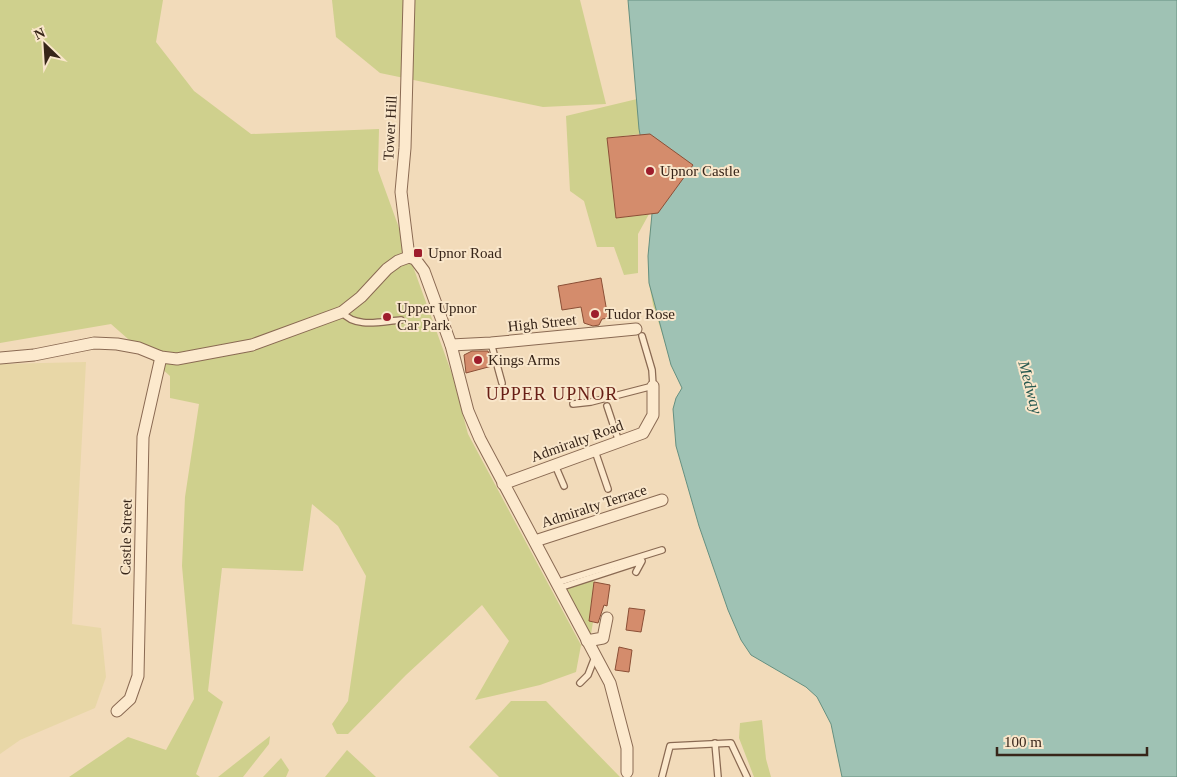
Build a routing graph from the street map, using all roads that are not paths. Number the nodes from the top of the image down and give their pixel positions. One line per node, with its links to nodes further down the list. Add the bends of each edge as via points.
1 (409, 0): 2 (street, Tower Hill, via 400,192)
2 (409, 257): 3 (street, via 387,269); 7 (street, via 424,270)
3 (342, 312): 4 (lane, via 358,322); 8 (street, via 252,345 177,360)
4 (401, 320)
5 (639, 332): 6 (street, High Street); 11 (lane, via 652,370)
6 (492, 343): 7 (street, High Street); 10 (lane)
7 (451, 345): 17 (street, via 468,411)
8 (161, 357): 9 (street, via 140,348 94,343); 29 (street, Castle Street, via 143,437 138,676 130,698)
9 (0, 358)
10 (502, 383)
11 (653, 386): 12 (lane); 14 (street, Admiralty Road, via 653,415 643,433)
12 (573, 404)
13 (607, 406): 14 (lane)
14 (619, 442): 15 (street, Admiralty Road)
15 (595, 451): 16 (street, Admiralty Road); 19 (lane)
16 (555, 465): 17 (street, Admiralty Road); 18 (lane)
17 (503, 484): 21 (street)
18 (564, 486)
19 (608, 490)
20 (662, 500): 21 (street, Admiralty Terrace)
21 (535, 541): 24 (street)
22 (662, 550): 24 (lane)
23 (636, 572): 24 (lane, via 642,561)
24 (558, 585): 26 (street)
25 (607, 618): 26 (street, via 602,638)
26 (587, 641): 27 (street)
27 (595, 657): 28 (lane, via 588,675); 31 (street, via 614,695 627,748)
28 (580, 682)
29 (117, 711)
30 (715, 743): 32 (lane, via 670,746); 33 (lane); 34 (lane, via 733,744)
31 (625, 774)
32 (662, 777)
33 (718, 777)
34 (747, 777)

